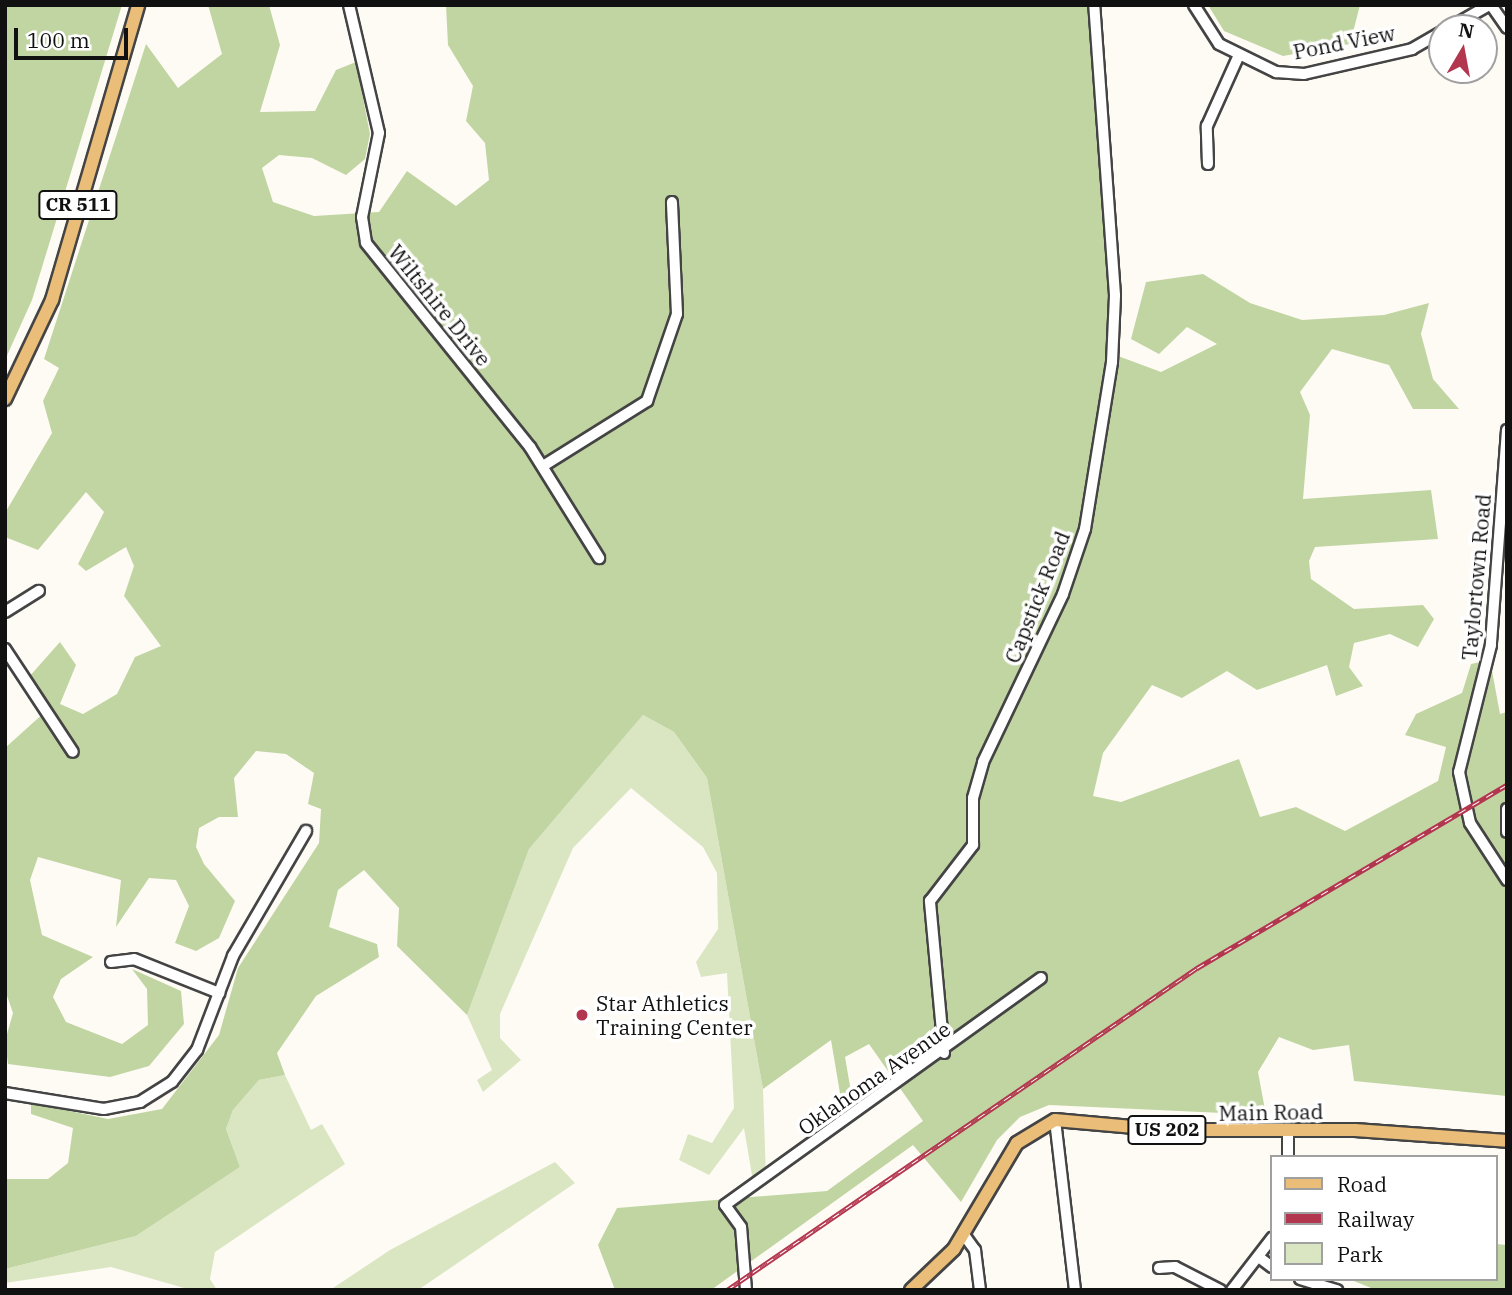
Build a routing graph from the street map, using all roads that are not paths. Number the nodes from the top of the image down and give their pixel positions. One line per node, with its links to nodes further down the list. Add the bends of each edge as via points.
1 (138, 5): 12 (main road, CR 511, via 52,300)
2 (349, 5): 14 (street, Wiltshire Drive, via 379,133 362,217 366,243)
3 (1094, 5): 28 (street, Capstick Road, via 1115,295 1112,362 1085,530 1063,594 983,762 973,798 972,845 930,901)
4 (1194, 5): 9 (street, Pond View, via 1219,44)
5 (1490, 5): 6 (street); 7 (street)
6 (1474, 14)
7 (1507, 28)
8 (1428, 40): 9 (street, Pond View, via 1412,49 1304,74 1276,72)
9 (1238, 57): 10 (street, via 1207,126)
10 (1208, 164)
11 (672, 202): 14 (street, via 677,314 647,401)
12 (5, 399)
13 (1507, 430): 15 (street, Taylortown Road)
14 (543, 466): 16 (street, Wiltshire Drive)
15 (1504, 541): 24 (street, Taylortown Road, via 1489,658 1459,783 1477,838)
16 (599, 558)
17 (39, 591): 18 (street)
18 (5, 612)
19 (5, 649): 20 (street)
20 (73, 752)
21 (1507, 810): 23 (street)
22 (306, 831): 27 (street, via 233,956)
23 (1507, 832)
24 (1507, 880)
25 (111, 962): 27 (street, via 134,959)
26 (1041, 978): 28 (street, Oklahoma Avenue)
27 (219, 993): 29 (street, via 190,1061 149,1098 104,1109)
28 (944, 1053): 40 (street, Oklahoma Avenue, via 725,1205 741,1227)
29 (5, 1093)
30 (1055, 1120): 31 (main road, Main Road / US 202); 34 (main road, via 1031,1130 1007,1155); 43 (street)
31 (1288, 1133): 32 (main road, Main Road / US 202); 33 (street)
32 (1507, 1141)
33 (1288, 1155)
34 (964, 1235): 41 (main road); 42 (street, via 975,1250)
35 (1270, 1241): 36 (street)
36 (1259, 1258): 37 (street); 45 (street)
37 (1270, 1266)
38 (1159, 1268): 44 (street, via 1175,1267)
39 (1307, 1281): 46 (street)
40 (746, 1290)
41 (911, 1290)
42 (980, 1290)
43 (1075, 1290)
44 (1220, 1290)
45 (1232, 1290)
46 (1337, 1290)

